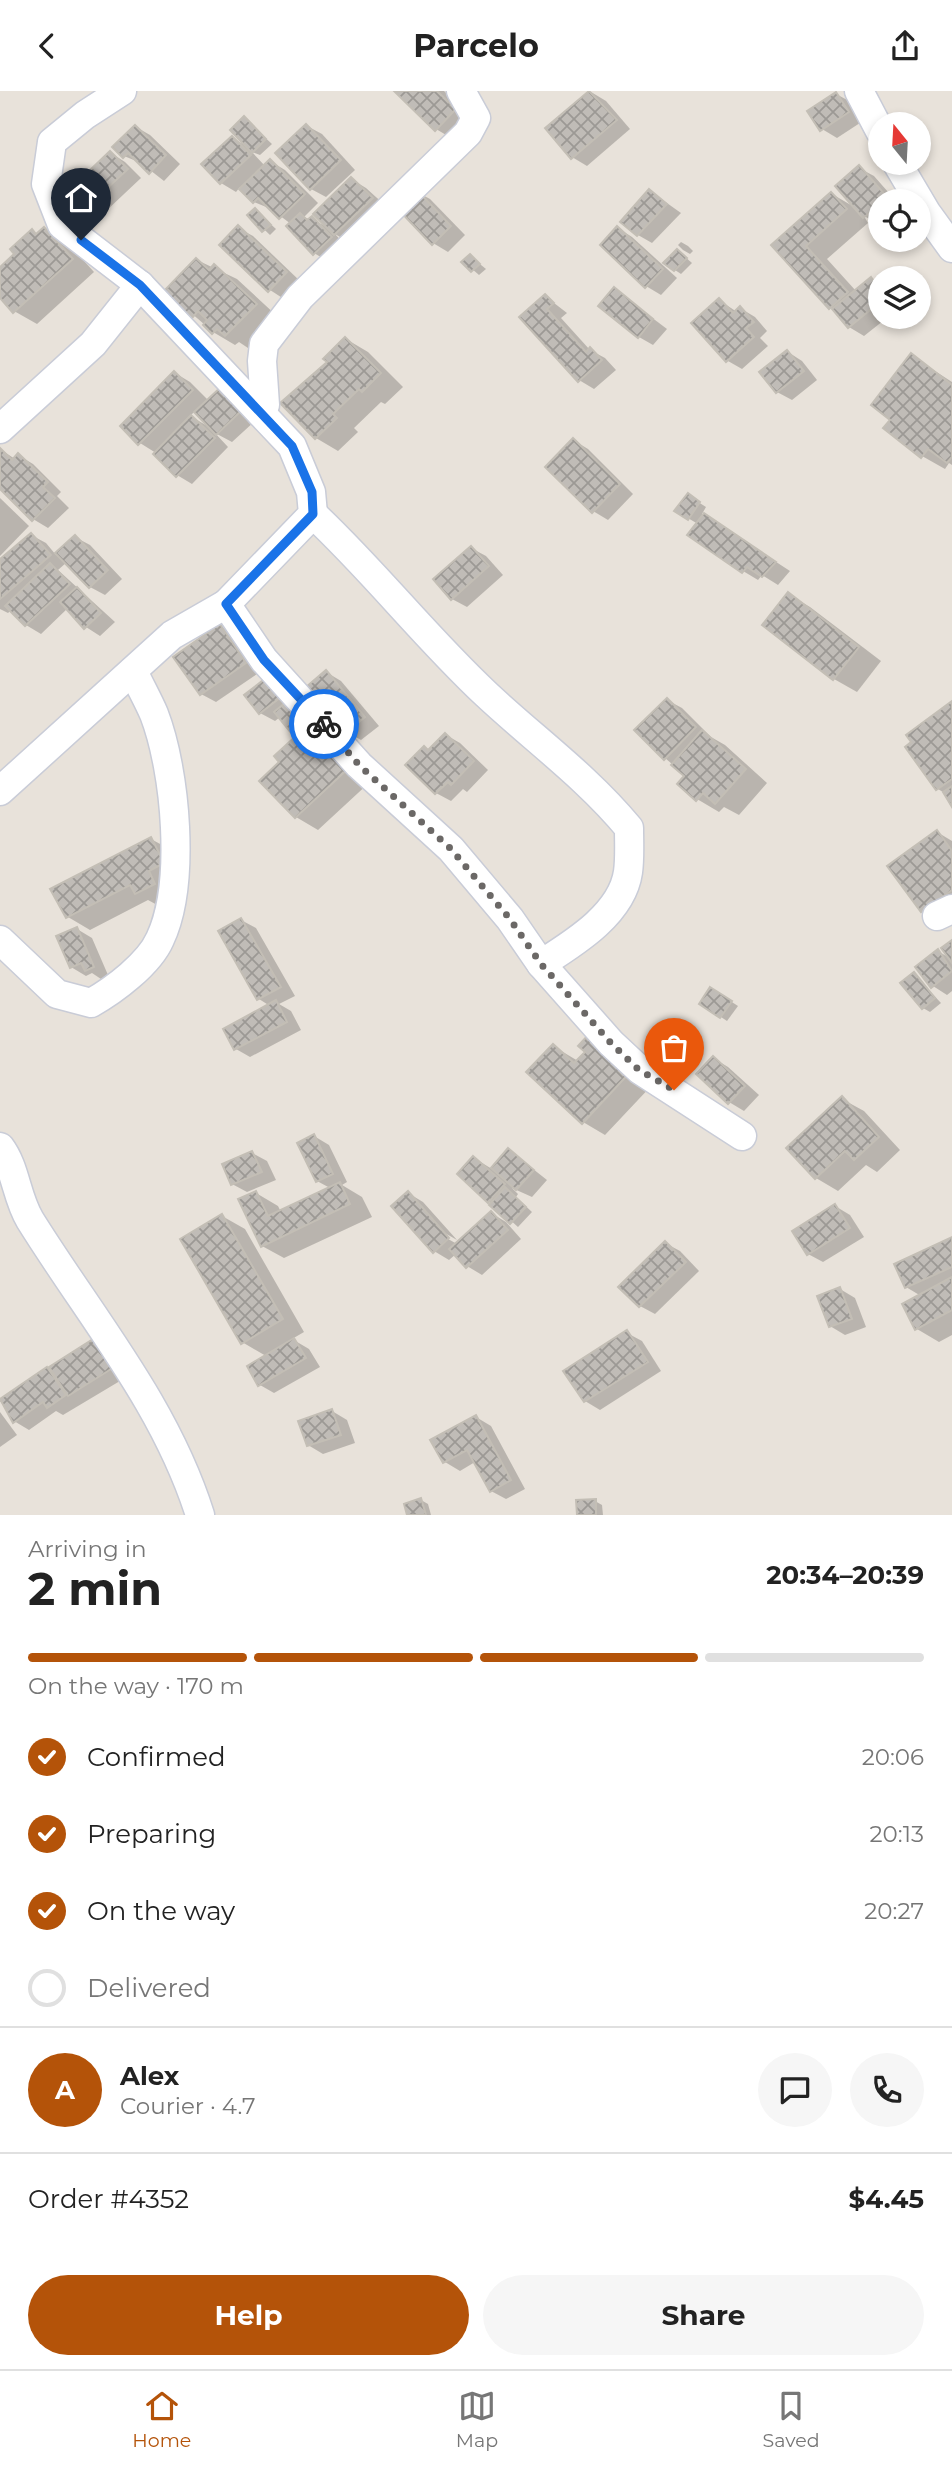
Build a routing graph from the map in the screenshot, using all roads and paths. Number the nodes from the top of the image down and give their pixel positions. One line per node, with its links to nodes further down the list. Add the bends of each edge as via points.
1 (122, 91): 7 (street, via 52,142 46,184 62,225)
2 (461, 91): 8 (street, via 476,118 468,133 300,297 264,344 265,405)
3 (859, 91): 4 (street)
4 (870, 112)
5 (904, 175): 6 (street)
6 (952, 248)
7 (140, 285): 8 (street); 9 (street, via 93,344)
8 (261, 414): 10 (street, via 292,446 312,492)
9 (0, 429)
10 (313, 514): 11 (street); 15 (street, via 484,693 604,797 629,828 628,874 609,911 584,937)
11 (226, 604): 12 (street, via 172,635); 15 (street, via 264,660 359,765 451,849)
12 (133, 671): 13 (street); 14 (street, via 155,716 174,807 174,898 160,941 119,987 91,1003 57,994)
13 (0, 791)
14 (0, 940)
15 (541, 964): 16 (street, via 639,1070)
16 (742, 1136)
17 (0, 1147): 18 (street, via 29,1219 148,1397 186,1469)
18 (200, 1515)

